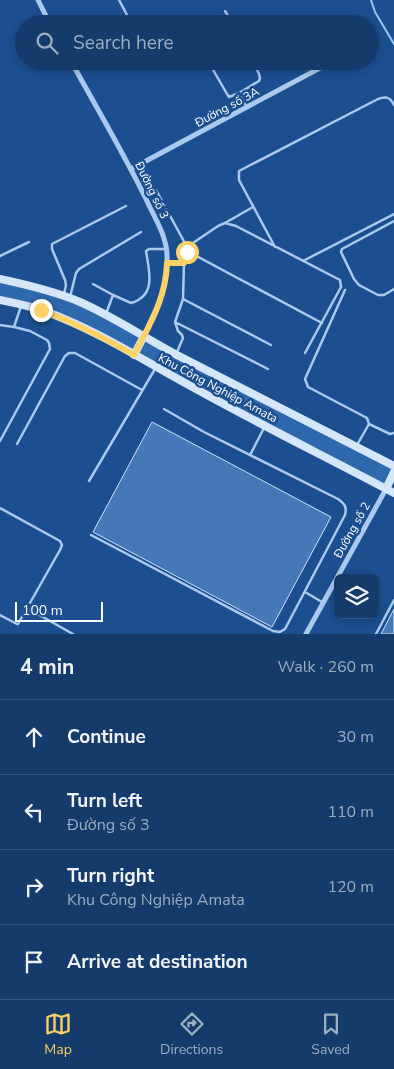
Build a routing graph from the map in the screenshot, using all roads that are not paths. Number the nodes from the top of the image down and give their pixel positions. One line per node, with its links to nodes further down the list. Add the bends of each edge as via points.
1 (38, 0): 4 (street)
2 (119, 0): 5 (lane)
3 (225, 11): 6 (lane)
4 (46, 15)
5 (127, 15)
6 (227, 15)
7 (76, 70): 14 (street, Đường số 3)
8 (213, 70): 11 (lane, via 229,97)
9 (257, 70): 11 (lane, via 259,81)
10 (316, 70): 13 (street, Đường số 3A)
11 (239, 93): 13 (lane)
12 (394, 105): 17 (lane, via 389,98 378,99 239,171 239,180)
13 (247, 107): 14 (street, Đường số 3A)
14 (131, 169): 25 (street, Đường số 3, via 160,228)
15 (156, 190): 24 (lane)
16 (126, 206): 36 (lane, via 52,244 65,280)
17 (253, 207): 20 (lane); 23 (lane)
18 (394, 214): 28 (lane)
19 (394, 221): 33 (lane, via 341,252 359,285 384,295)
20 (226, 223): 23 (lane); 24 (lane)
21 (141, 232): 36 (lane, via 79,269)
22 (29, 242): 27 (lane)
23 (275, 246): 28 (lane)
24 (187, 247): 26 (lane)
25 (166, 249): 29 (street, Đường số 3); 35 (lane, via 146,251 150,280 146,293 140,299 131,302)
26 (187, 252): 30 (lane); 42 (lane)
27 (0, 256)
28 (303, 261): 42 (lane, via 341,283)
29 (167, 263): 30 (lane); 45 (street, Đường số 3, via 161,299)
30 (184, 263): 37 (lane)
31 (0, 279): 36 (street, Khu Công Nghiệp Amata)
32 (93, 284): 35 (lane)
33 (394, 289)
34 (345, 290): 54 (lane, via 305,382 308,387 367,418)
35 (113, 295): 40 (lane)
36 (67, 297): 40 (street, Khu Công Nghiệp Amata)
37 (183, 299): 41 (lane); 46 (lane)
38 (0, 300): 39 (street, Khu Công Nghiệp Amata)
39 (22, 305): 44 (lane); 49 (street, Khu Công Nghiệp Amata, via 61,317)
40 (106, 315): 45 (street, Khu Công Nghiệp Amata)
41 (175, 322): 47 (lane, via 183,338); 51 (lane)
42 (322, 323): 48 (lane)
43 (0, 325): 44 (lane)
44 (14, 327): 57 (lane, via 47,340 50,349)
45 (144, 336): 47 (street, Khu Công Nghiệp Amata); 49 (street)
46 (271, 344)
47 (176, 354): 59 (street, Khu Công Nghiệp Amata)
48 (306, 354)
49 (134, 355): 50 (street, Khu Công Nghiệp Amata)
50 (155, 367): 52 (lane); 55 (street, Khu Công Nghiệp Amata)
51 (268, 368)
52 (142, 390): 58 (lane, via 75,353 69,353 64,356); 63 (lane)
53 (164, 409): 60 (lane)
54 (369, 424): 56 (lane); 59 (lane)
55 (265, 426): 60 (lane); 64 (street, Khu Công Nghiệp Amata)
56 (394, 433)
57 (0, 441)
58 (17, 444)
59 (356, 446): 61 (street, Khu Công Nghiệp Amata)
60 (250, 455): 68 (lane, via 345,504 345,515)
61 (394, 466)
62 (394, 472): 64 (street)
63 (89, 481)
64 (386, 489): 65 (street, Khu Công Nghiệp Amata); 70 (street, Đường số 2)
65 (394, 493)
66 (0, 508): 71 (lane, via 62,545)
67 (91, 535): 68 (lane, via 272,631 285,629)
68 (305, 592): 70 (lane)
69 (394, 600): 75 (lane)
70 (324, 602): 74 (street, Đường số 2)
71 (27, 608): 72 (lane, via 17,624); 73 (lane)
72 (0, 615)
73 (73, 634)
74 (306, 634)
75 (376, 634)

